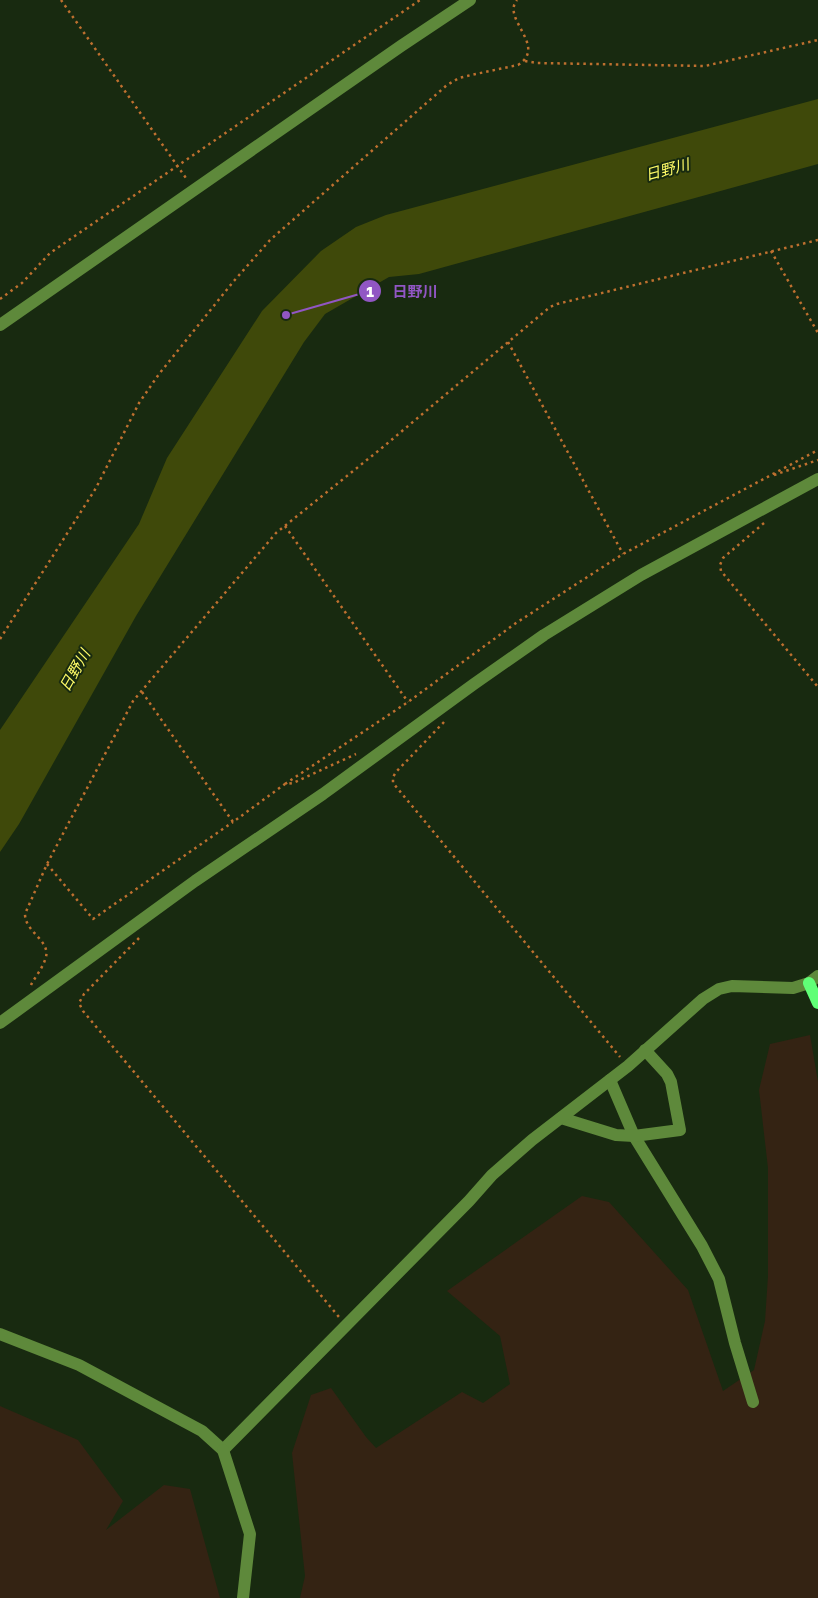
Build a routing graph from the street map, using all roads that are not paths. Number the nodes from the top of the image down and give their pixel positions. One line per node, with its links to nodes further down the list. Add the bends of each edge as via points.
1 (470, 0): 2 (street)
2 (0, 325)
3 (818, 478): 6 (street, via 641,575 544,636 195,881)
4 (814, 980): 5 (main road); 7 (street, via 793,988 732,986 720,989 703,998)
5 (818, 1002)
6 (0, 1023)
7 (646, 1050): 8 (street); 10 (street, via 671,1082 680,1130)
8 (610, 1080): 9 (street); 10 (street)
9 (561, 1118): 10 (street, via 616,1135); 13 (street, via 492,1176)
10 (634, 1136): 12 (street, via 702,1246 719,1280)
11 (0, 1334): 13 (street, via 79,1365 202,1431)
12 (753, 1402)
13 (223, 1450): 14 (street, via 250,1534)
14 (243, 1598)

